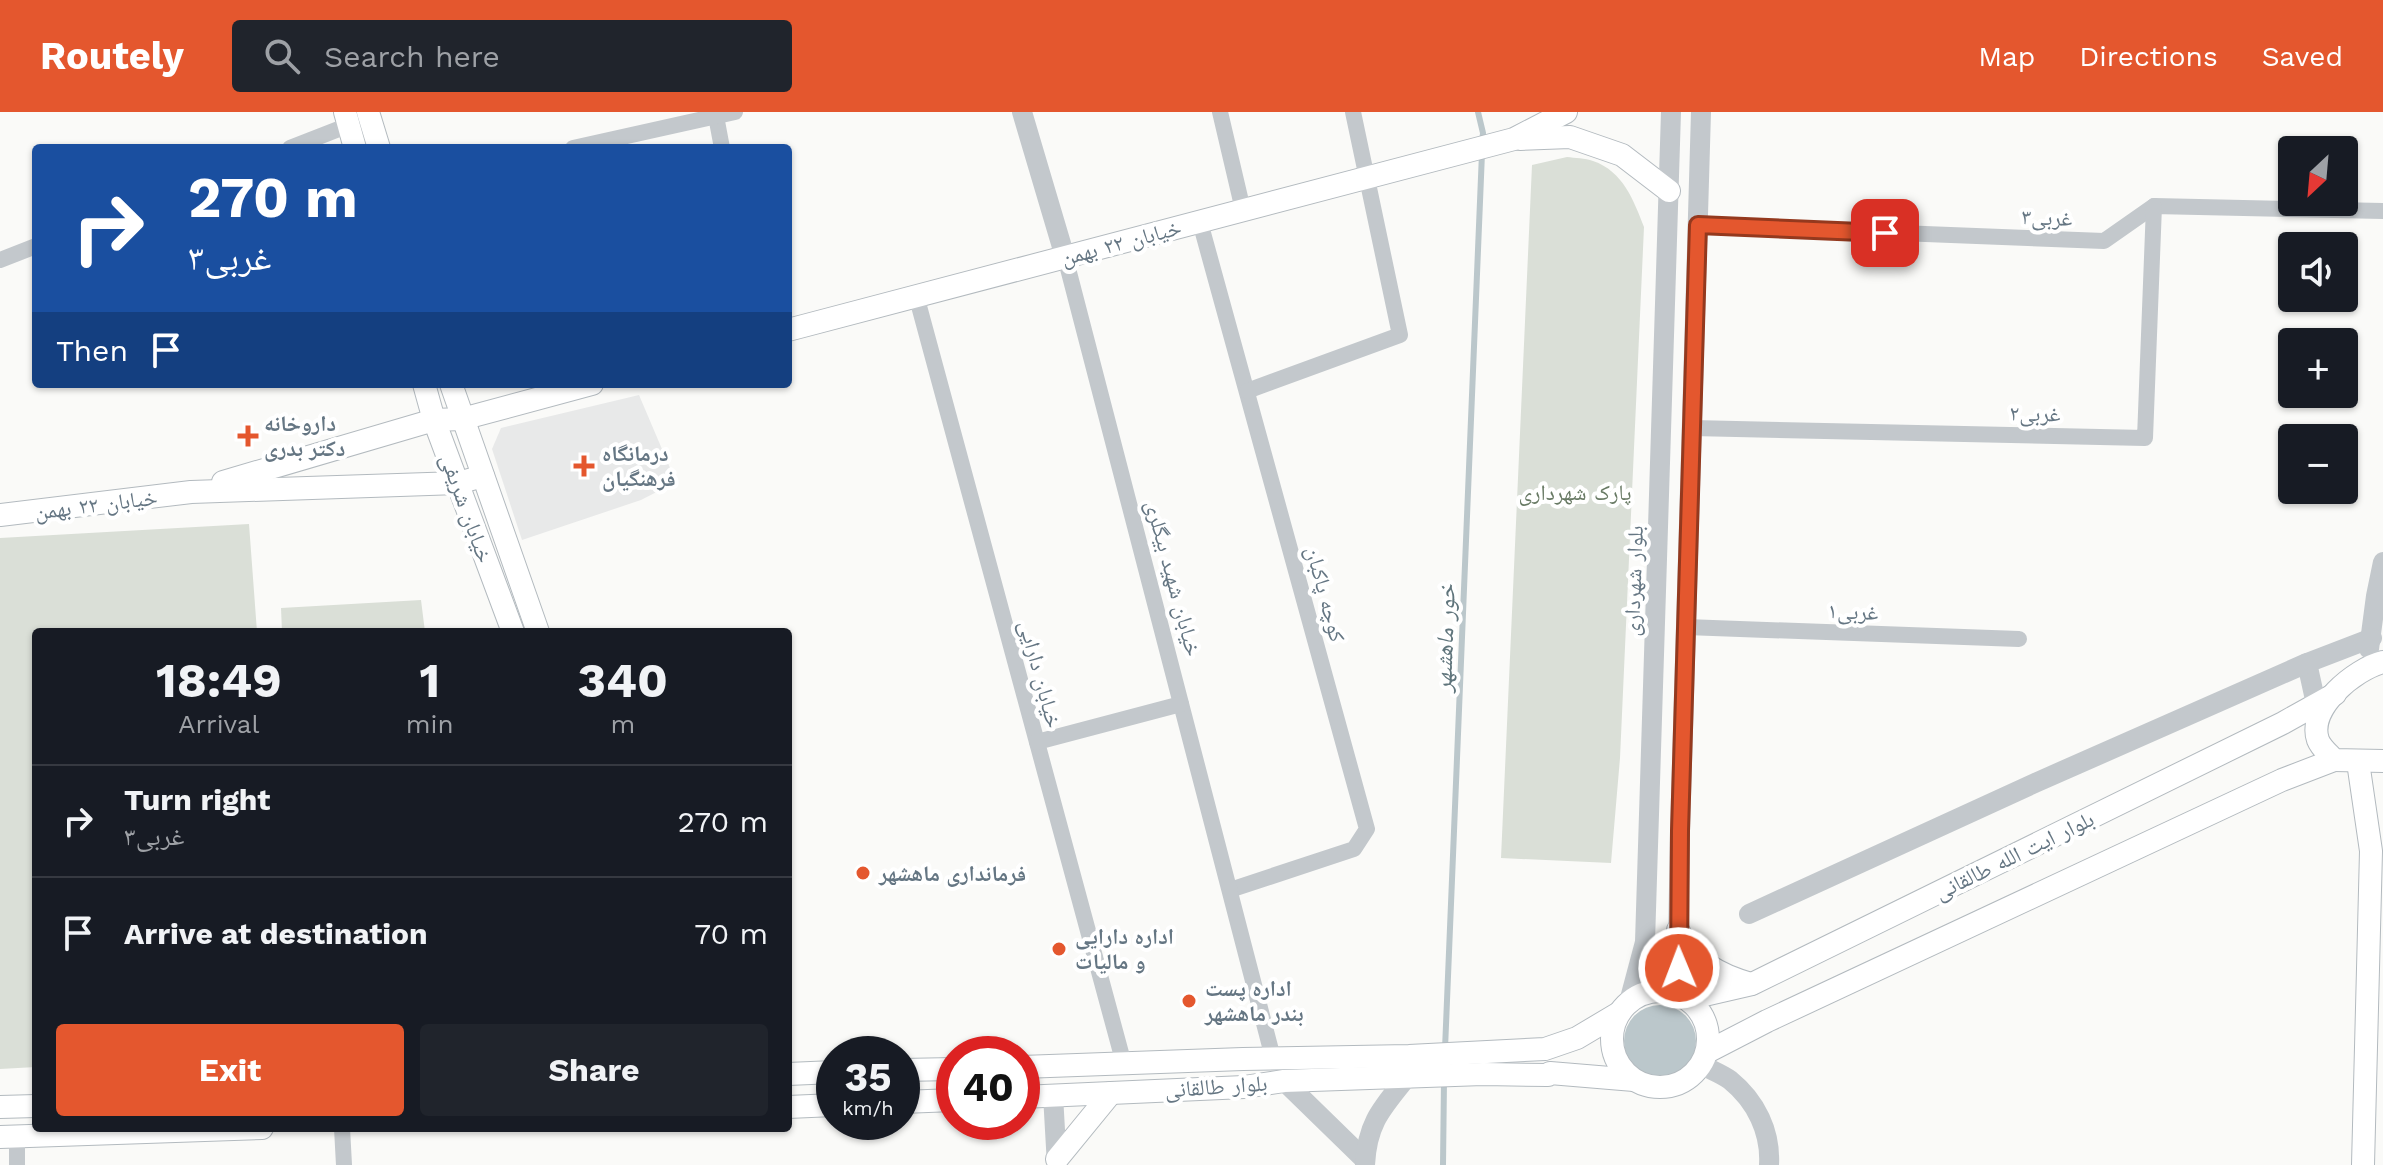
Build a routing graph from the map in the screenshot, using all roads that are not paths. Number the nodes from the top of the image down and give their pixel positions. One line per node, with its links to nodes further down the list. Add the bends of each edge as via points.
1 (735, 112): 9 (street)
2 (1022, 112): 24 (street, خیابان شهید بیگلری)
3 (1220, 112): 19 (street)
4 (1353, 112): 16 (street)
5 (1566, 112): 10 (main road)
6 (1671, 112): 17 (street, بلوار شهرداری)
7 (1701, 112): 22 (street)
8 (362, 115): 11 (street); 12 (main road); 13 (main road)
9 (716, 116): 14 (street); 15 (street)
10 (1514, 139): 16 (main road, خیابان ۲۲ بهمن); 17 (main road, via 1570,137 1622,155)
11 (299, 144)
12 (356, 144)
13 (377, 144)
14 (591, 144)
15 (721, 144)
16 (1368, 178): 19 (main road, خیابان ۲۲ بهمن); 31 (street, via 1400,335)
17 (1669, 191): 56 (street, بلوار شهرداری)
18 (2154, 206): 20 (street); 22 (street, ۳غربی, via 2104,241); 34 (street, ۲غربی, via 2145,438)
19 (1243, 210): 21 (main road, خیابان ۲۲ بهمن)
20 (2383, 211)
21 (1200, 222): 24 (main road, خیابان ۲۲ بهمن); 31 (street, کوچه پاکبان)
22 (1698, 225): 34 (street)
23 (32, 248): 25 (street)
24 (1065, 257): 26 (main road, خیابان ۲۲ بهمن); 49 (street, خیابان شهید بیگلری)
25 (0, 260)
26 (916, 295): 27 (main road, خیابان ۲۲ بهمن); 50 (street, خیابان دارایی)
27 (792, 329)
28 (425, 388): 33 (main road, خیابان شریفی)
29 (452, 388): 32 (main road, خیابان شریفی)
30 (577, 388): 32 (main road)
31 (1247, 391): 58 (street, کوچه پاکبان, via 1367,829 1354,849)
32 (462, 419): 33 (main road); 35 (main road, خیابان شریفی)
33 (434, 420): 36 (main road, خیابان شریفی); 37 (main road)
34 (1692, 428): 41 (street)
35 (483, 476): 36 (main road); 43 (main road, خیابان شریفی)
36 (458, 483): 37 (main road); 42 (main road, خیابان شریفی)
37 (191, 492): 38 (main road, خیابان ۲۲ بهمن)
38 (0, 515)
39 (2383, 562): 40 (street)
40 (2380, 601): 44 (street)
41 (1686, 627): 45 (street, ۱غربی); 57 (street)
42 (512, 628)
43 (537, 628)
44 (2372, 638): 46 (street); 47 (street)
45 (2019, 639)
46 (2307, 663): 48 (street); 59 (street)
47 (2374, 665): 48 (main road)
48 (2326, 699): 51 (main road, via 2316,729 2319,744); 61 (main road, بلوار ایت الله طالقانی)
49 (1181, 704): 50 (street); 58 (street, خیابان شهید بیگلری)
50 (1037, 742): 66 (street, خیابان دارایی)
51 (2334, 760): 53 (main road); 65 (main road, بلوار ایت الله طالقانی, via 1782,1014)
52 (2383, 761): 53 (main road)
53 (2358, 762): 55 (main road)
54 (2383, 804): 55 (main road)
55 (2367, 823): 89 (main road, via 2371,851)
56 (1650, 830): 57 (street); 63 (street, بلوار شهرداری, via 1645,942)
57 (1680, 831): 60 (street)
58 (1230, 890): 64 (street, خیابان شهید بیگلری)
59 (1749, 914)
60 (1678, 930): 61 (main road, via 1685,946 1704,963 1726,977); 62 (street)
61 (1752, 984): 62 (main road, بلوار ایت الله طالقانی)
62 (1683, 997): 63 (main road, via 1658,991 1642,994); 65 (main road, via 1705,1022 1709,1037)
63 (1624, 1007): 67 (main road, via 1577,1038); 72 (main road, via 1612,1042 1615,1057)
64 (1273, 1058): 66 (main road, بلوار طالقانی); 69 (main road, بلوار طالقانی)
65 (1704, 1058): 72 (main road, via 1691,1077 1678,1084 1648,1086); 88 (street, via 1751,1101 1765,1129)
66 (1124, 1064): 68 (main road, بلوار طالقانی)
67 (1483, 1064): 69 (main road); 72 (main road, via 1548,1075)
68 (1040, 1066)
69 (1409, 1070): 73 (main road, بلوار طالقانی); 85 (street, via 1379,1111)
70 (816, 1073): 71 (main road)
71 (792, 1074)
72 (1634, 1080)
73 (1284, 1081): 74 (main road, بلوار طالقانی); 85 (street)
74 (1111, 1093): 75 (main road, بلوار طالقانی); 84 (main road)
75 (1053, 1095): 76 (main road, بلوار طالقانی); 84 (street)
76 (1040, 1096)
77 (32, 1106): 79 (main road)
78 (816, 1106): 80 (main road)
79 (0, 1107)
80 (792, 1107)
81 (150, 1132): 83 (main road)
82 (342, 1132): 87 (street)
83 (9, 1137): 86 (street)
84 (1057, 1162)
85 (1365, 1162)
86 (17, 1165)
87 (344, 1165)
88 (1769, 1165)
89 (2363, 1165)

